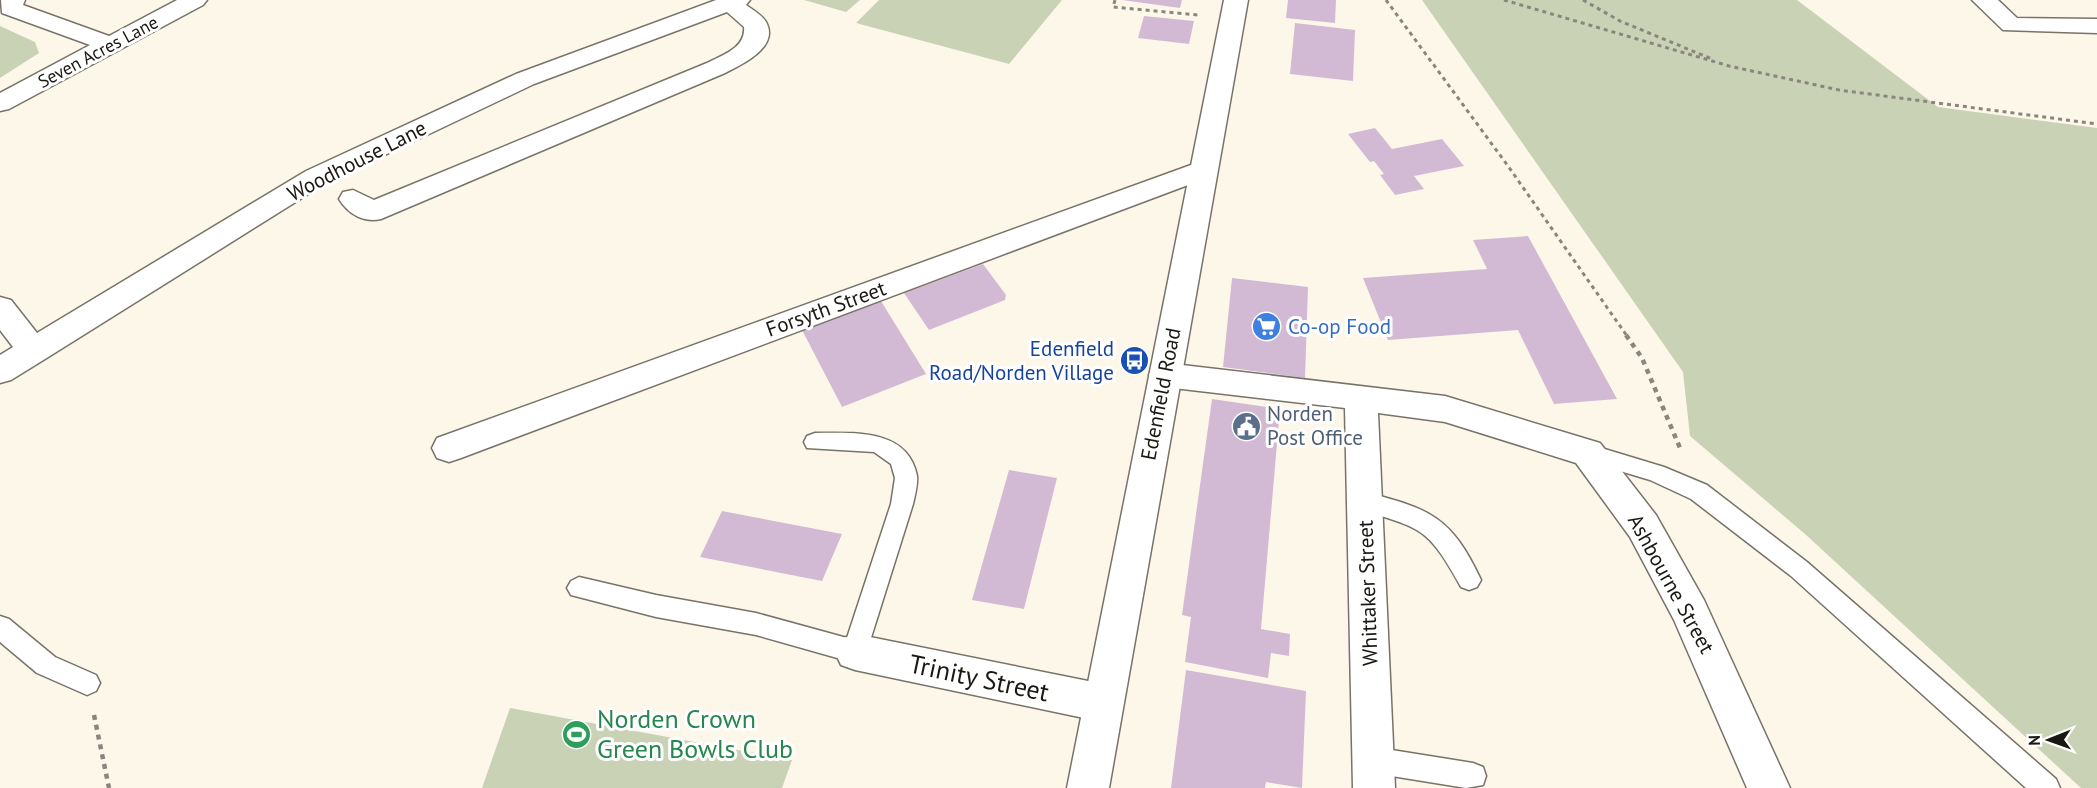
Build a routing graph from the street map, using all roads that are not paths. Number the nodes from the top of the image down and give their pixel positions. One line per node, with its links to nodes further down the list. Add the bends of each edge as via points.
1 (195, 0): 7 (street, Seven Acres Lane)
2 (1984, 0): 6 (street, via 2010,26)
3 (734, 1): 10 (street, via 756,25 757,34 747,52 371,212); 12 (street, Woodhouse Lane, via 525,80 316,177)
4 (8, 6): 7 (street)
5 (1234, 9): 9 (street, Edenfield Road)
6 (2097, 26)
7 (112, 45): 8 (street, Seven Acres Lane)
8 (0, 103)
9 (1202, 170): 14 (street, Edenfield Road); 17 (street, Forsyth Street)
10 (353, 199)
11 (0, 308): 12 (street)
12 (34, 351): 13 (street, Woodhouse Lane)
13 (0, 371)
14 (1165, 375): 15 (street); 25 (street, Edenfield Road)
15 (1361, 397): 18 (street, via 1445,409); 19 (street, Whittaker Street)
16 (815, 441): 23 (lane, via 868,442 881,446 900,459 906,478 902,504)
17 (449, 448)
18 (1588, 453): 29 (street, Ashbourne Street, via 1643,526 1690,612); 30 (lane, via 1656,473 1699,492 1799,569)
19 (1365, 501): 20 (lane, via 1432,524 1448,541); 26 (street, Whittaker Street)
20 (1468, 580)
21 (579, 588): 23 (lane, via 756,624)
22 (0, 627): 24 (lane, via 46,665)
23 (855, 652): 25 (street, Trinity Street)
24 (87, 683)
25 (1103, 703): 28 (street, Edenfield Road)
26 (1374, 774): 27 (lane)
27 (1473, 776)
28 (1088, 788)
29 (1769, 788)
30 (2046, 788)

